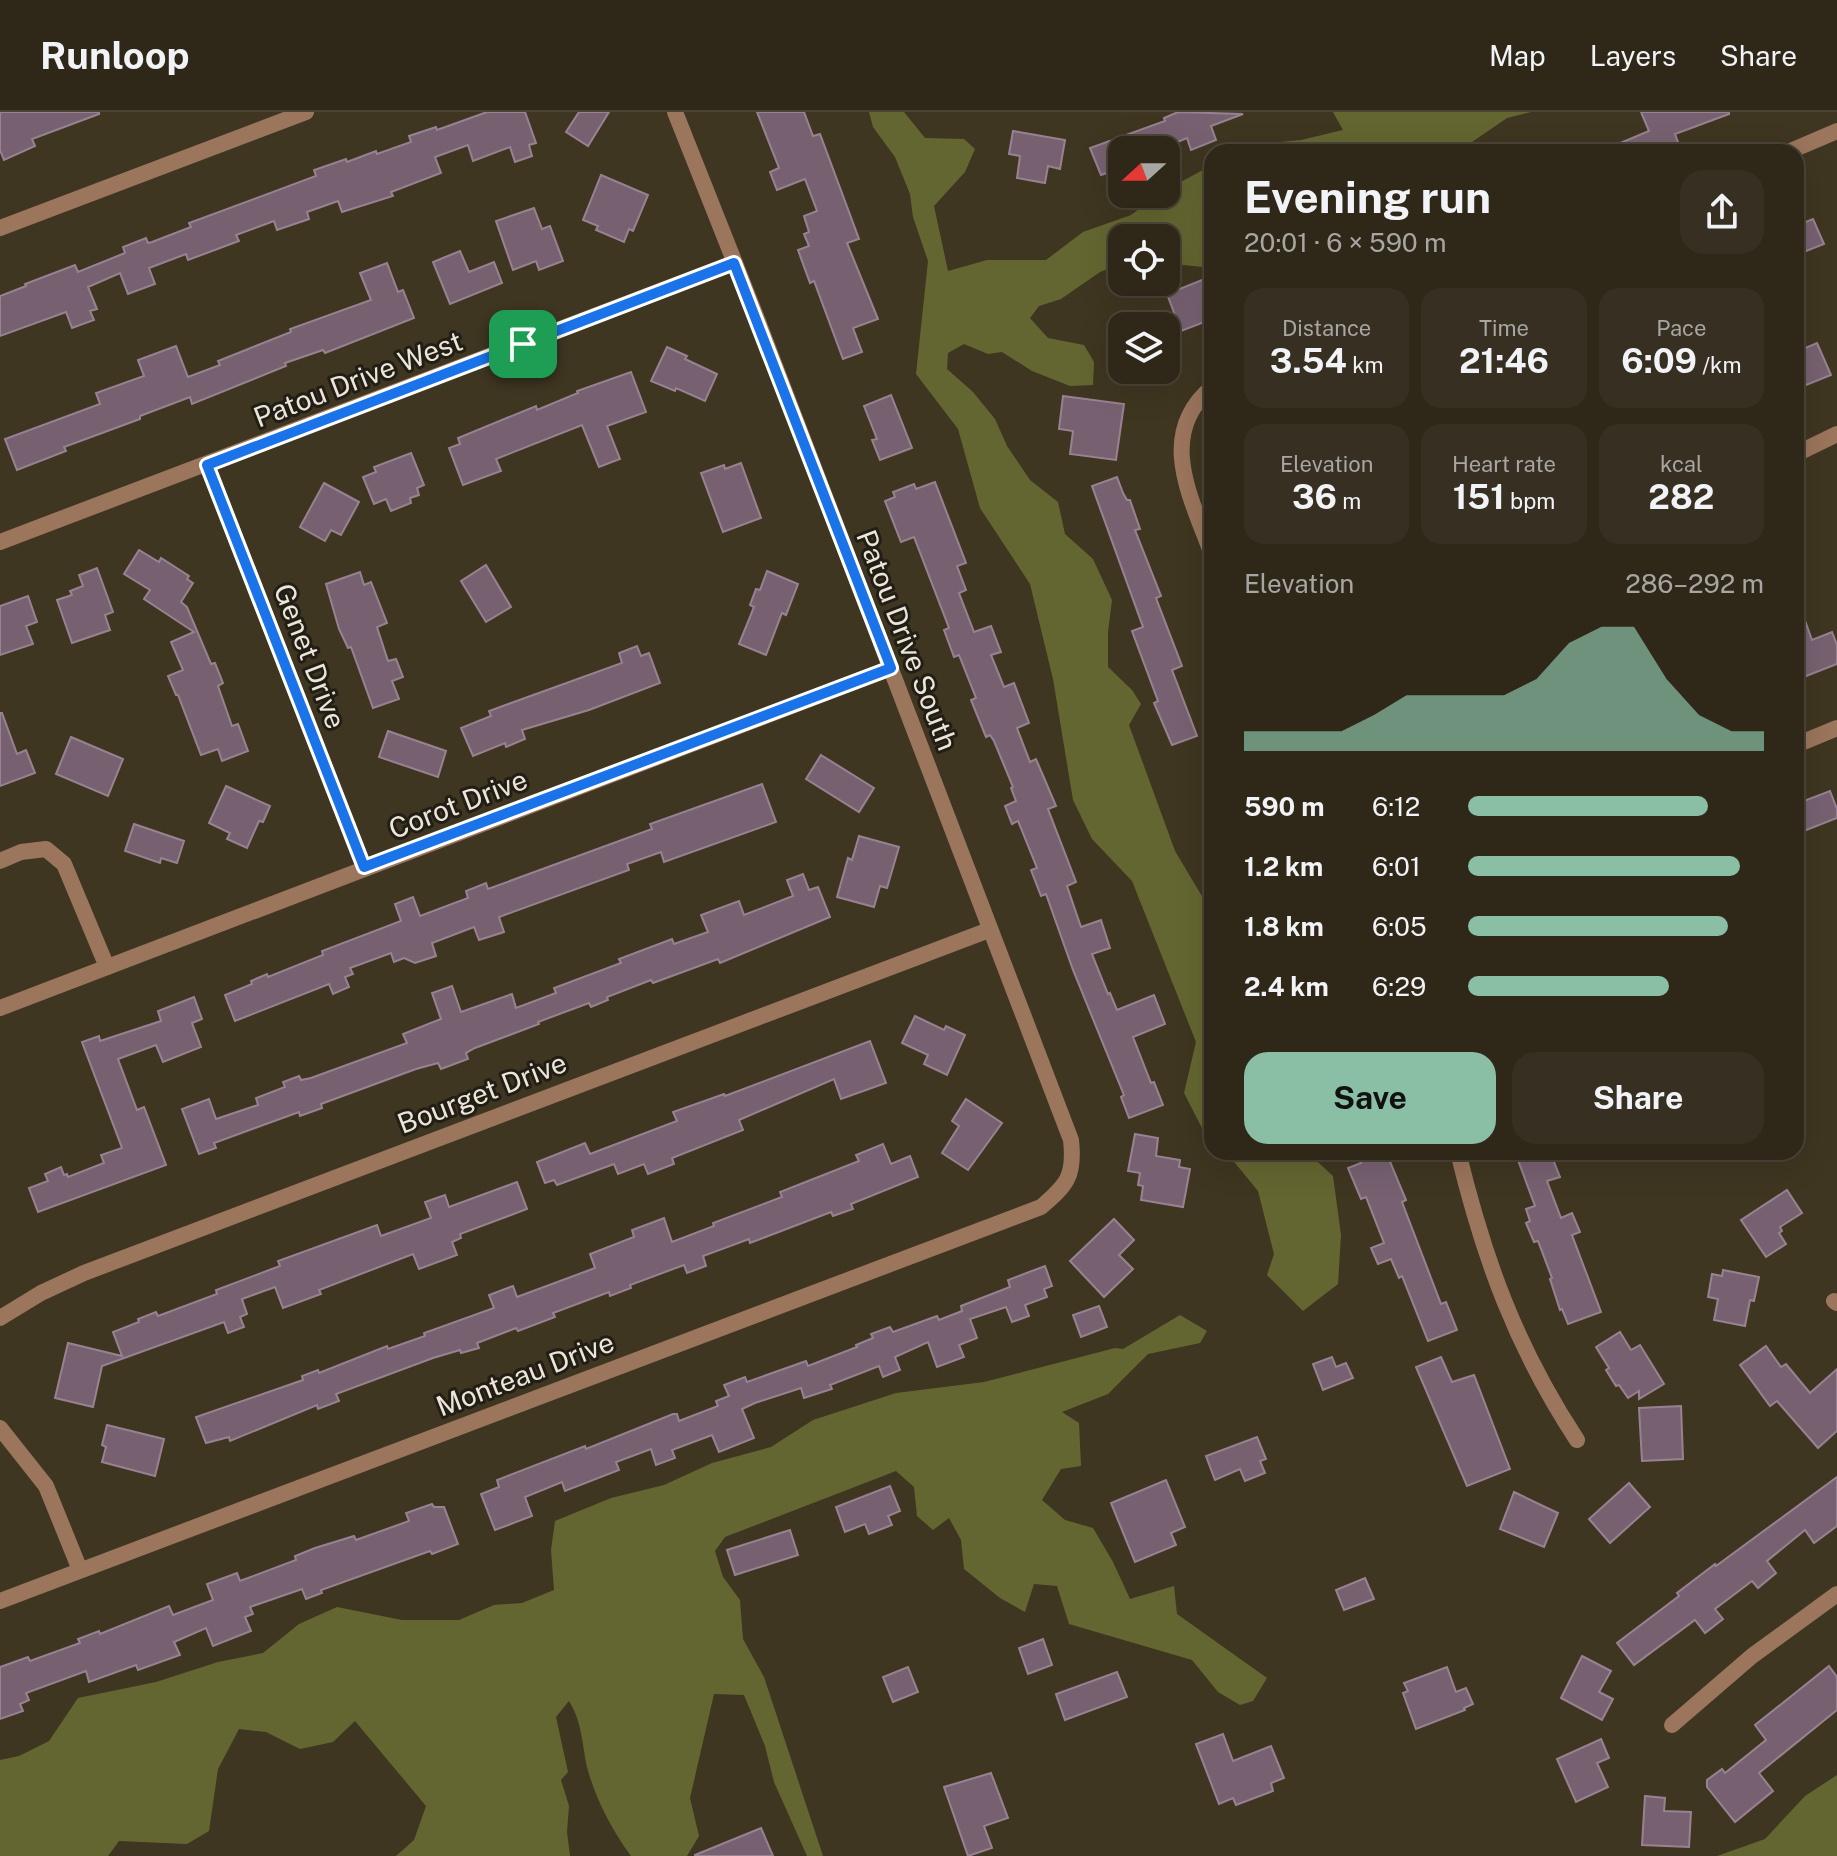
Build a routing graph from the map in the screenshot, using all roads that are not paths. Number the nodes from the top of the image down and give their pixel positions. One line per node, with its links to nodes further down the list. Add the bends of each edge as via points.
1 (306, 112): 5 (street)
2 (675, 112): 6 (street, Patou Drive South)
3 (1837, 131): 4 (street)
4 (1804, 145)
5 (0, 228)
6 (734, 263): 10 (street, Patou Drive West); 13 (street, Patou Drive South)
7 (1204, 396): 11 (street, via 1183,433 1181,466)
8 (1837, 434): 9 (street)
9 (1804, 450)
10 (207, 465): 12 (street, Patou Drive West); 17 (street, Genet Drive)
11 (1204, 532)
12 (0, 542)
13 (891, 668): 17 (street, Corot Drive); 18 (street, Patou Drive South)
14 (1837, 728): 15 (street)
15 (1804, 742)
16 (0, 861): 19 (street, via 46,849 64,864)
17 (364, 867): 19 (street, Corot Drive)
18 (989, 930): 22 (street, Patou Drive South, via 1071,1140 1074,1160); 23 (street, Bourget Drive, via 84,1273)
19 (107, 967): 20 (street, Corot Drive)
20 (0, 1008)
21 (1460, 1160): 25 (street, via 1488,1262 1520,1342)
22 (1064, 1189): 26 (street, Monteau Drive, via 1041,1207)
23 (0, 1318)
24 (0, 1428): 26 (street, via 46,1486)
25 (1577, 1440)
26 (80, 1570): 28 (street, Monteau Drive)
27 (1837, 1594): 29 (street, via 1752,1656)
28 (0, 1601)
29 (1672, 1725)

